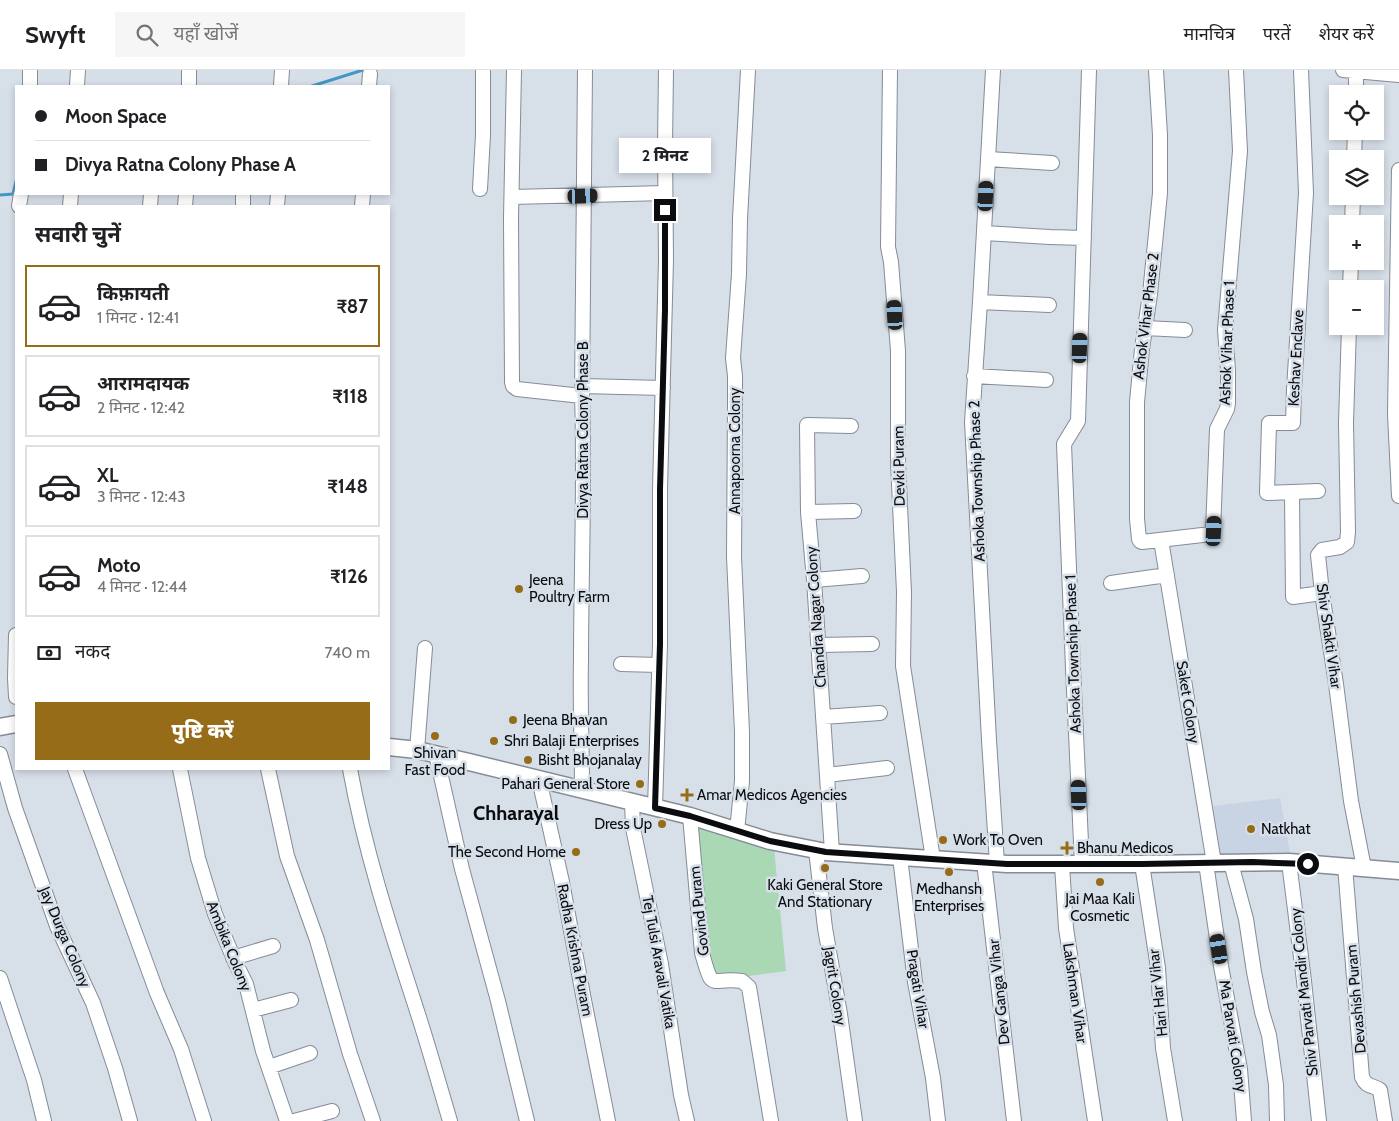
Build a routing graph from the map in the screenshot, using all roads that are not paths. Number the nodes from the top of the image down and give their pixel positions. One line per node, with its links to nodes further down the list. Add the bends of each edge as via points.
1 (30, 70): 19 (street)
2 (78, 70): 20 (street)
3 (189, 70): 21 (street)
4 (282, 70): 22 (street)
5 (483, 70): 27 (street)
6 (514, 70): 30 (street)
7 (585, 70): 29 (street, Divya Ratna Colony Phase B)
8 (666, 70): 28 (street)
9 (748, 70): 78 (street, Annapoorna Colony, via 733,358 736,405 734,557 742,732)
10 (890, 70): 82 (street, Devki Puram, via 888,247 898,351 903,666)
11 (993, 70): 24 (street, Ashoka Township Phase 2)
12 (1089, 70): 32 (street)
13 (1156, 70): 35 (street, Ashok Vihar Phase 2, via 1160,193)
14 (1236, 70): 48 (street, Ashok Vihar Phase 1, via 1240,151 1225,330 1228,403 1218,429 1214,531)
15 (1301, 70): 44 (street, Keshav Enclave, via 1306,193 1294,423 1268,423 1267,493)
16 (1350, 71): 17 (street); 23 (street)
17 (1385, 72): 18 (street)
18 (1399, 75)
19 (30, 85)
20 (77, 85)
21 (190, 85)
22 (281, 85)
23 (1354, 85)
24 (988, 159): 25 (street); 31 (street, Ashoka Township Phase 2)
25 (1052, 162)
26 (1399, 170): 45 (street, via 1395,414)
27 (480, 189)
28 (665, 193): 29 (street); 40 (street)
29 (583, 196): 30 (street); 41 (street, Divya Ratna Colony Phase B)
30 (512, 197): 41 (street, via 513,386 528,391)
31 (984, 233): 32 (street); 33 (street, Ashoka Township Phase 2)
32 (1084, 238): 87 (street, Ashoka Township Phase 1, via 1078,421 1064,444)
33 (980, 302): 34 (street); 38 (street, Ashoka Township Phase 2)
34 (1049, 305)
35 (1145, 328): 36 (street); 48 (street, Ashok Vihar Phase 2, via 1137,402 1137,519 1140,541)
36 (1185, 330)
37 (1349, 335): 53 (street, Shiv Shakti Vihar, via 1347,542 1340,547 1322,550 1318,555)
38 (974, 376): 39 (street); 84 (street, Ashoka Township Phase 2, via 972,422)
39 (1046, 380)
40 (663, 388): 41 (street); 58 (street)
41 (582, 391): 74 (street, Divya Ratna Colony Phase B)
42 (851, 426): 47 (street, Chandra Nagar Colony, via 807,425)
43 (1318, 491): 44 (street)
44 (1292, 492): 53 (street, via 1292,595)
45 (1399, 496)
46 (854, 511): 47 (street)
47 (808, 512): 51 (street, Chandra Nagar Colony)
48 (1161, 540): 49 (street, Saket Colony)
49 (1167, 575): 52 (street); 85 (street, Saket Colony)
50 (862, 576): 51 (street)
51 (814, 580): 55 (street, Chandra Nagar Colony)
52 (1111, 583)
53 (1322, 592): 91 (street, Shiv Shakti Vihar, via 1351,801)
54 (872, 644): 55 (street)
55 (819, 645): 60 (street, Chandra Nagar Colony)
56 (425, 648): 64 (street)
57 (621, 664): 58 (street)
58 (659, 665): 76 (street)
59 (880, 713): 60 (street)
60 (823, 717): 72 (street, Chandra Nagar Colony)
61 (15, 724): 62 (main road)
62 (0, 727)
63 (390, 747): 64 (main road)
64 (418, 750): 66 (main road)
65 (0, 754): 102 (street, Jay Durga Colony, via 15,808 57,926 93,1003)
66 (436, 754): 73 (main road); 108 (street)
67 (887, 768): 72 (street)
68 (76, 770): 103 (street, via 144,958 181,1049)
69 (180, 770): 94 (street, Ambika Colony, via 198,858)
70 (268, 770): 106 (street, via 287,856 317,940)
71 (350, 770): 107 (street, via 357,809 387,918)
72 (827, 775): 80 (street, Chandra Nagar Colony)
73 (538, 779): 74 (main road); 109 (street, Radha Krishna Puram, via 562,882)
74 (582, 790): 75 (main road)
75 (632, 802): 76 (main road); 110 (street, Tej Tulsi Aravali Vatika, via 633,828 661,964)
76 (655, 808): 77 (main road)
77 (690, 816): 78 (main road); 111 (street, Govind Puram, via 702,953 710,979 715,982 742,981 749,987)
78 (738, 831): 79 (main road)
79 (816, 850): 80 (main road); 112 (street, Jagrit Colony)
80 (832, 852): 81 (main road)
81 (900, 857): 82 (main road); 113 (street, Pragati Vihar, via 915,982)
82 (932, 859): 84 (main road)
83 (1289, 862): 86 (main road); 90 (main road); 119 (street, Shiv Parvati Mandir Colony)
84 (991, 863): 89 (main road); 114 (street, Dev Ganga Vihar)
85 (1210, 863): 86 (main road); 88 (main road); 117 (street, Ma Parvati Colony, via 1221,966 1240,1068)
86 (1231, 863): 118 (street, via 1246,919 1269,1035)
87 (1082, 864): 88 (main road); 89 (main road)
88 (1142, 864): 116 (street, Hari Har Vihar, via 1158,968 1163,1048)
89 (1062, 865): 115 (street, Lakshman Vihar, via 1066,928)
90 (1345, 866): 91 (main road); 120 (street, Devashish Puram, via 1362,1077 1369,1086 1380,1090)
91 (1364, 868): 92 (main road)
92 (1399, 871)
93 (273, 946): 94 (street)
94 (233, 958): 97 (street, Ambika Colony, via 246,984)
95 (0, 978): 101 (street)
96 (291, 1000): 97 (street)
97 (253, 1010): 99 (street, Ambika Colony)
98 (310, 1054): 99 (street)
99 (269, 1067): 104 (street, Ambika Colony)
100 (332, 1110): 105 (street)
101 (44, 1121)
102 (130, 1121)
103 (204, 1121)
104 (287, 1121)
105 (294, 1121)
106 (372, 1121)
107 (450, 1121)
108 (527, 1121)
109 (608, 1121)
110 (687, 1121)
111 (771, 1121)
112 (855, 1121)
113 (938, 1121)
114 (1014, 1121)
115 (1095, 1121)
116 (1175, 1121)
117 (1244, 1121)
118 (1277, 1121)
119 (1319, 1121)
120 (1386, 1121)

